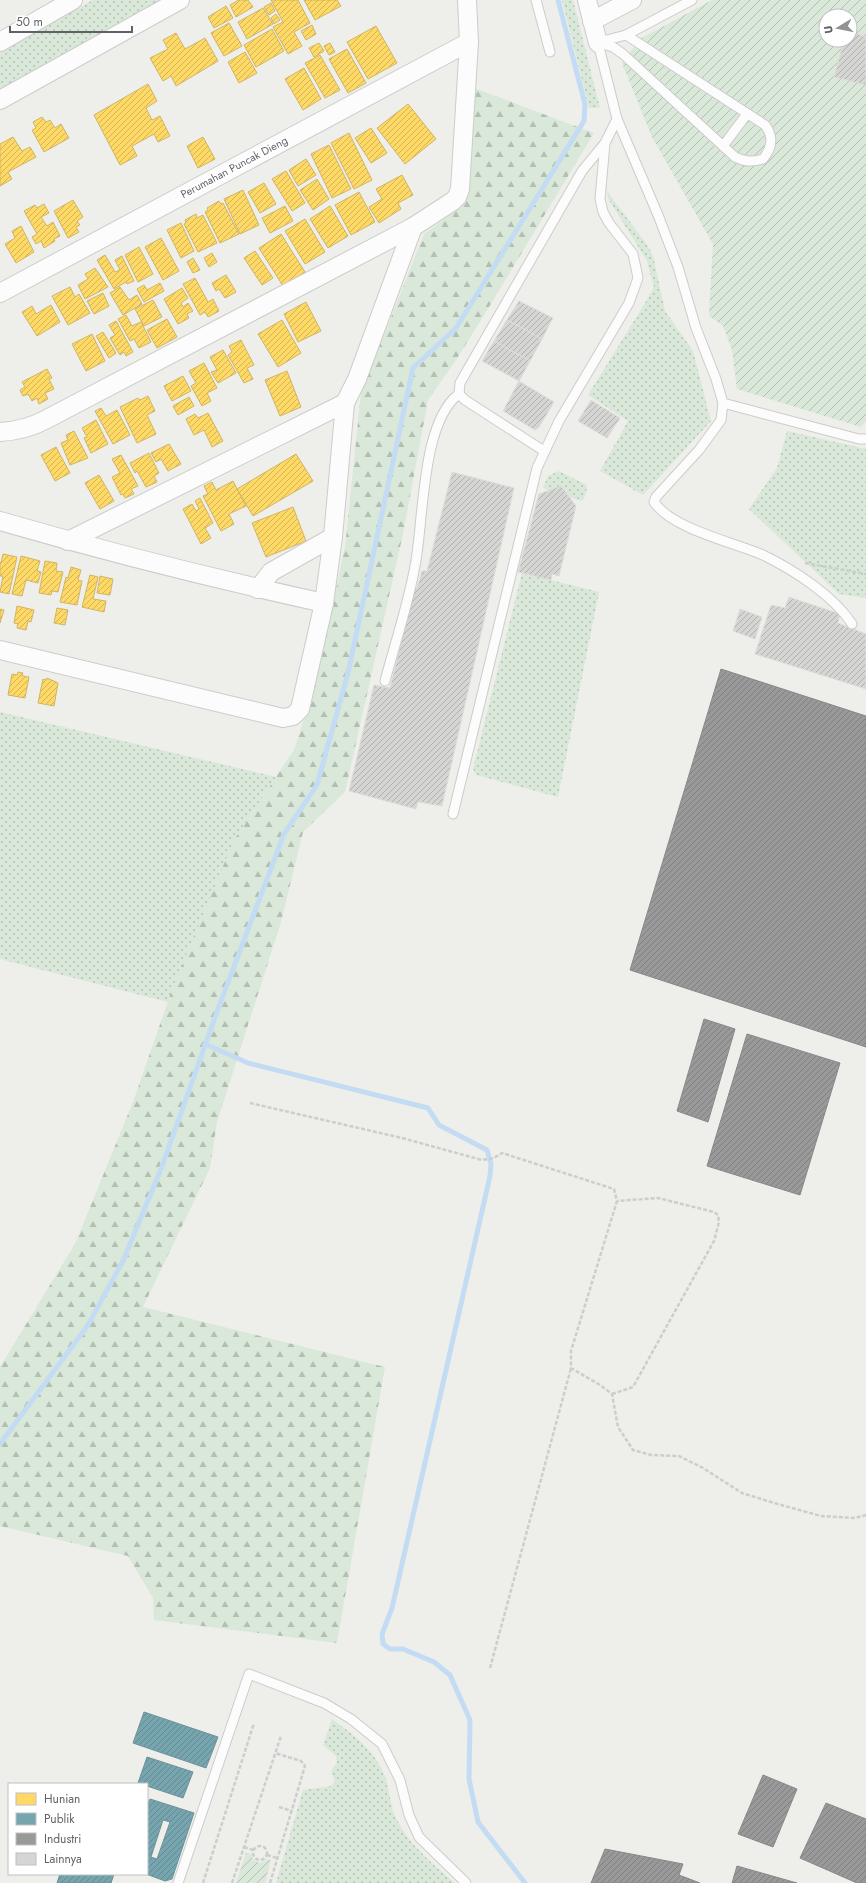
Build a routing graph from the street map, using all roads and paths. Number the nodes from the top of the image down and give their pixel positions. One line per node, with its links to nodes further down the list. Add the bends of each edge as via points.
1 (73, 0): 10 (street)
2 (180, 0): 14 (street)
3 (467, 0): 11 (street)
4 (536, 0): 13 (lane)
5 (587, 0): 8 (street)
6 (632, 0): 8 (street)
7 (692, 0): 9 (lane)
8 (592, 21): 12 (street)
9 (626, 35): 12 (lane); 15 (lane)
10 (0, 42)
11 (469, 42): 19 (street, via 460,188 453,201); 20 (street, Perumahan Puncak Dieng)
12 (598, 42): 16 (lane); 18 (lane, via 623,54)
13 (550, 52)
14 (0, 100)
15 (747, 114): 18 (lane); 18 (lane, via 769,130 772,139 763,159 743,161)
16 (617, 119): 17 (lane); 23 (lane, via 675,260)
17 (605, 142): 21 (lane, via 578,178 464,374 460,383); 26 (lane, via 600,199 603,212 634,254 638,278 629,303)
18 (723, 146)
19 (413, 227): 22 (street, via 358,379); 24 (street, via 40,423 15,432)
20 (0, 293)
21 (460, 394): 26 (lane, via 465,400); 36 (lane, via 447,405 432,443 415,567)
22 (345, 403): 28 (street); 29 (street)
23 (723, 403): 25 (lane); 34 (lane, via 721,420 654,502 658,508 692,528 763,556 793,572 828,597)
24 (0, 432)
25 (866, 439)
26 (544, 451): 37 (lane, via 537,468)
27 (0, 521): 29 (street)
28 (333, 538): 32 (street, via 271,572); 33 (street)
29 (68, 541): 32 (street)
30 (800, 562): 31 (path)
31 (866, 574)
32 (258, 589): 33 (street)
33 (324, 603): 35 (street, via 302,704 296,713 288,718)
34 (852, 624)
35 (0, 650)
36 (385, 681)
37 (453, 814)
38 (250, 1104): 39 (path, via 402,1138 482,1160 494,1158 502,1153 614,1188)
39 (617, 1201): 40 (path, via 571,1351); 41 (path, via 658,1198 714,1212 718,1215 719,1222 714,1241 633,1387)
40 (571, 1368): 41 (path); 43 (path)
41 (612, 1394): 42 (path, via 618,1427 633,1450 651,1455 679,1456 742,1493 774,1503 821,1516 855,1518)
42 (866, 1515)
43 (490, 1668)
44 (254, 1723): 54 (path)
45 (281, 1736): 46 (path)
46 (275, 1753): 48 (path, via 301,1761 306,1766); 49 (path)
47 (279, 1807): 48 (path)
48 (292, 1811): 52 (path)
49 (244, 1847): 50 (path); 55 (path)
50 (254, 1850): 51 (path, via 263,1846 267,1849); 51 (path, via 254,1857 258,1860 263,1860)
51 (267, 1855): 52 (path)
52 (277, 1858): 56 (path)
53 (178, 1883): 57 (lane, via 249,1674 324,1703 351,1719 382,1744 400,1780 409,1815 420,1837)
54 (203, 1883)
55 (232, 1883)
56 (270, 1883)
57 (466, 1883)

